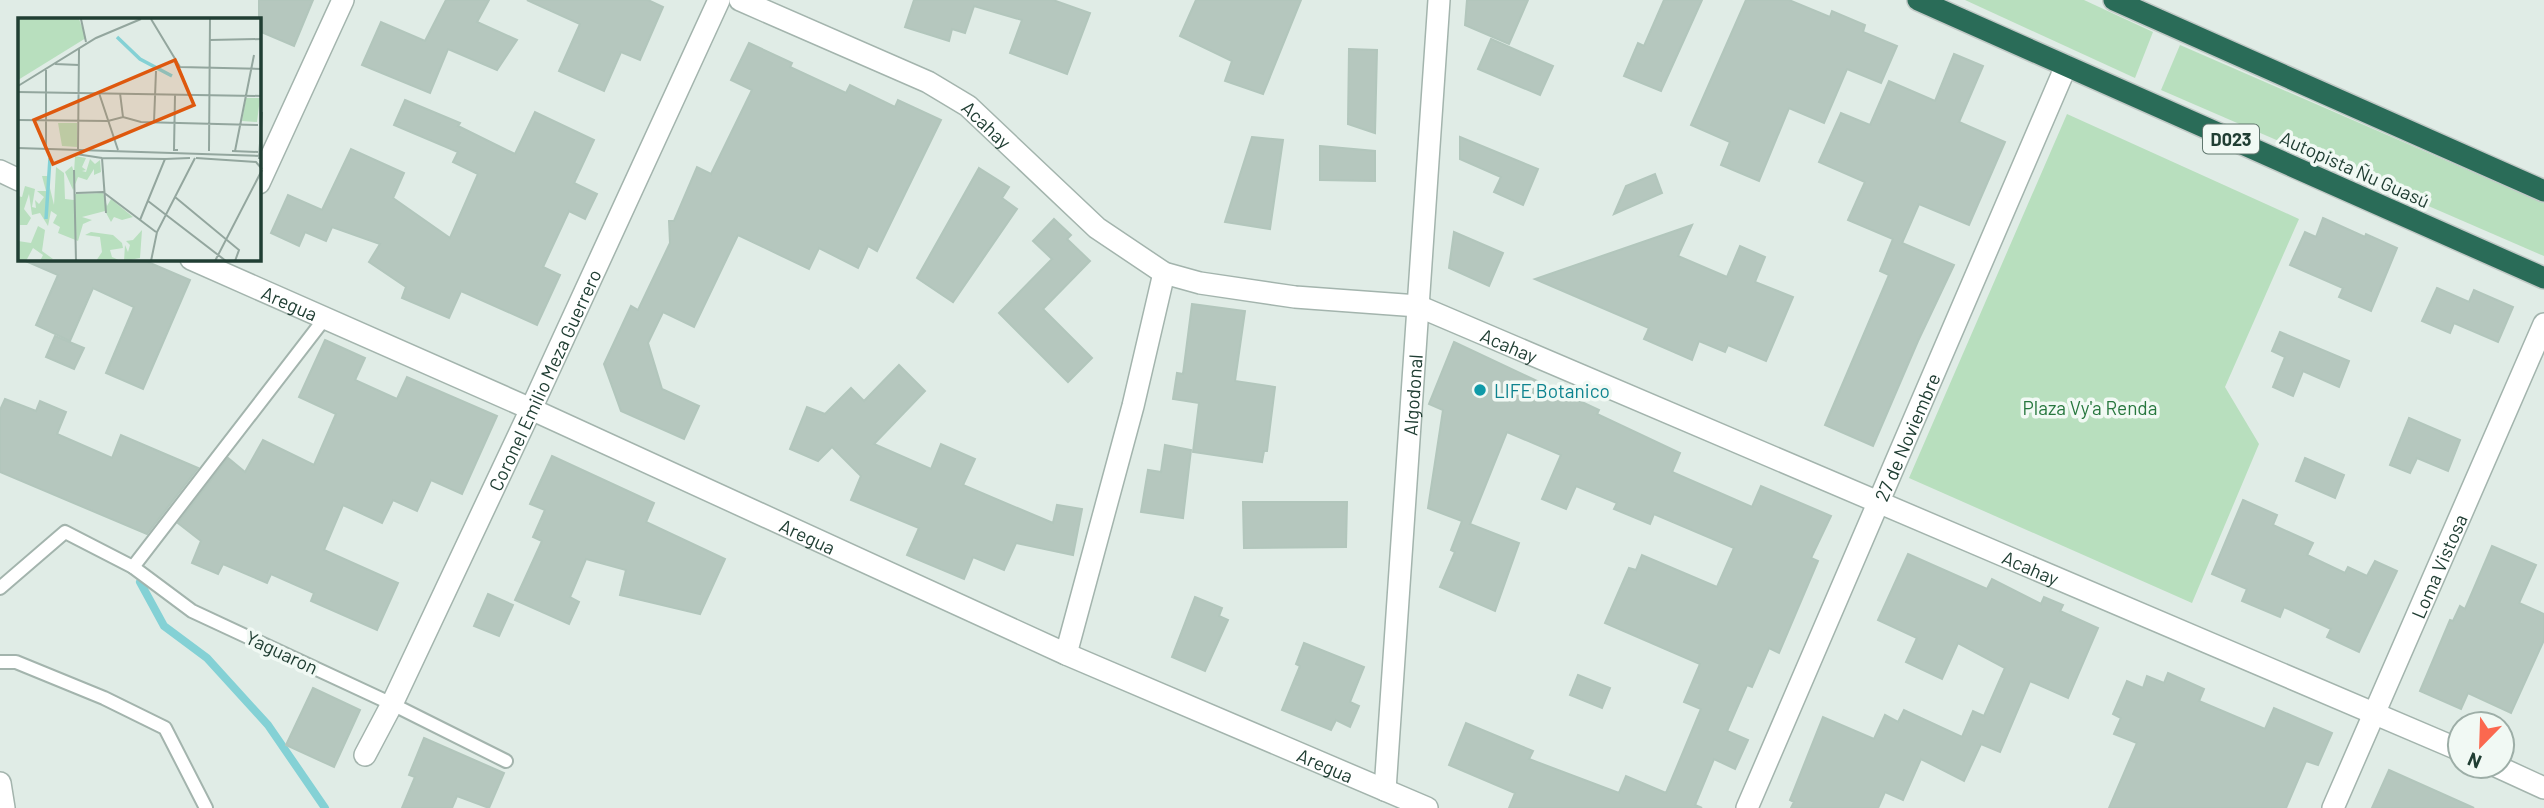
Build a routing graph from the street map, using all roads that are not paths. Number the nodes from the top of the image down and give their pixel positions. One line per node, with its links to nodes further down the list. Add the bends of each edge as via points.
1 (343, 0): 9 (street)
2 (719, 0): 19 (street, Coronel Emilio Meza Guerrero)
3 (740, 0): 14 (street, Acahay, via 928,82 968,106 1097,228)
4 (1439, 0): 16 (street, Algodonal)
5 (1917, 0): 7 (highway, Autopista Ñu Guasú / D023)
6 (2122, 3): 11 (highway)
7 (2066, 66): 15 (highway, Autopista Ñu Guasú / D023); 20 (street, 27 de Noviembre)
8 (0, 171): 10 (street)
9 (261, 179)
10 (18, 180)
11 (2544, 191)
12 (201, 261): 13 (street, Aregua)
13 (221, 265): 17 (street, Aregua)
14 (1164, 273): 16 (street, Acahay, via 1199,283 1295,297); 23 (street)
15 (2544, 278)
16 (1418, 306): 20 (street, Acahay); 33 (street, Algodonal)
17 (325, 318): 19 (street, Aregua); 21 (lane)
18 (2544, 324): 26 (street, Loma Vistosa)
19 (531, 409): 23 (street, Aregua); 25 (street, Coronel Emilio Meza Guerrero)
20 (1880, 502): 26 (street, Acahay); 37 (street, 27 de Noviembre)
21 (134, 567): 22 (lane, Yaguaron, via 65,532); 25 (lane, Yaguaron, via 192,611)
22 (0, 588)
23 (1066, 654): 33 (street, Aregua)
24 (0, 662): 35 (lane, via 16,662 165,729)
25 (392, 704): 28 (street, Coronel Emilio Meza Guerrero); 29 (lane, Yaguaron)
26 (2376, 712): 27 (street, Acahay); 38 (street, Loma Vistosa)
27 (2446, 744)
28 (365, 755)
29 (506, 761)
30 (2516, 775): 32 (street)
31 (0, 783): 34 (street)
32 (2544, 788)
33 (1385, 790): 36 (street, Aregua)
34 (4, 808)
35 (206, 808)
36 (1427, 808)
37 (1747, 808)
38 (2333, 808)

